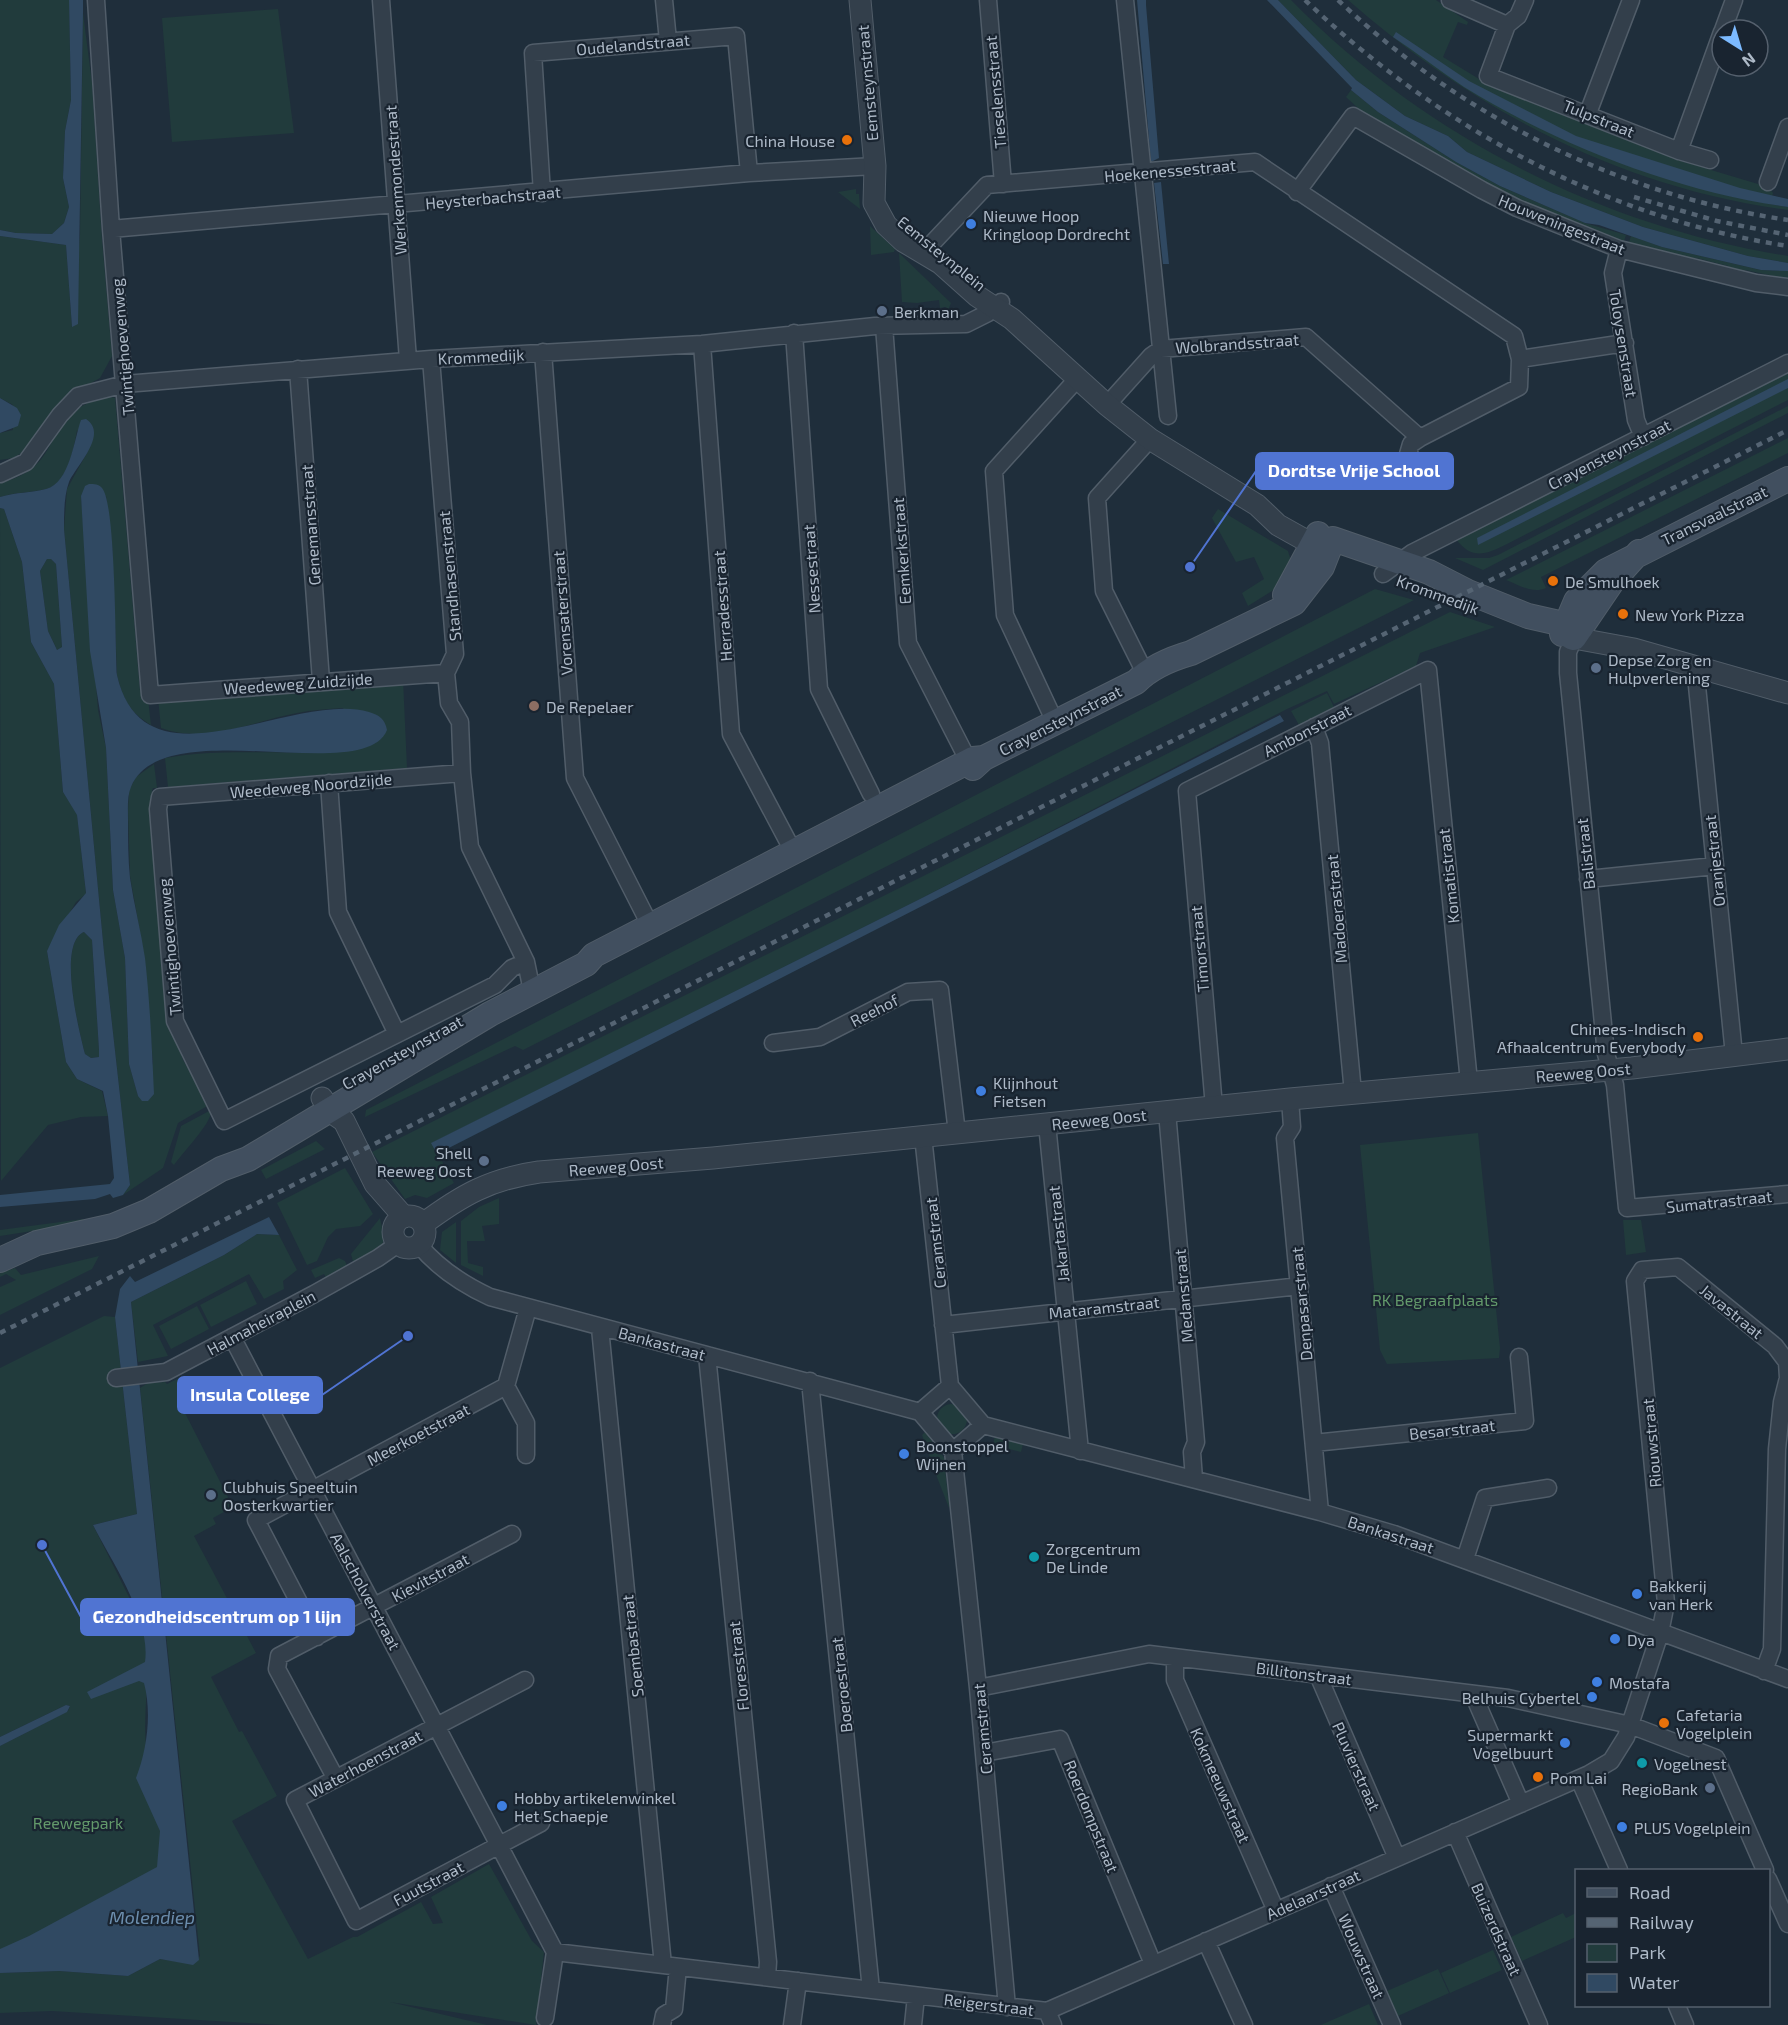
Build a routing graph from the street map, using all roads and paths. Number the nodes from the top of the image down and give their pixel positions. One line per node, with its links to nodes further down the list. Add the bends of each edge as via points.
1 (96, 0): 28 (street, Twintighoevenweg)
2 (381, 0): 27 (street, Werkenmondestraat)
3 (664, 0): 13 (street)
4 (860, 0): 20 (street, Eemsteynstraat)
5 (988, 0): 24 (street, Tieselensstraat)
6 (1125, 0): 22 (street)
7 (1450, 0): 12 (street)
8 (1525, 0): 12 (street, via 1518,16)
9 (1631, 0): 15 (street)
10 (1734, 0): 11 (street)
11 (1727, 18)
12 (1507, 25): 15 (street, Tulpstraat, via 1488,76)
13 (668, 41): 21 (street, Oudelandstraat, via 736,36); 26 (street, Oudelandstraat, via 533,53)
14 (1710, 64): 18 (street)
15 (1588, 113): 18 (street, Tulpstraat)
16 (1788, 127): 17 (street)
17 (1784, 147): 23 (street)
18 (1679, 151): 19 (street, Tulpstraat)
19 (1710, 160)
20 (875, 166): 21 (street, Heysterbachstraat); 29 (street, Eemsteynplein, via 890,209)
21 (749, 173): 26 (street, Heysterbachstraat)
22 (1142, 173): 24 (street, Hoekenessestraat); 25 (street, Hoekenessestraat, via 1255,162); 37 (street)
23 (1768, 182)
24 (1003, 184): 29 (street, Hoekenessestraat, via 987,185)
25 (1297, 192): 30 (street, Houweningestraat, via 1353,116 1517,208); 40 (street, Hoekenessestraat, via 1514,336)
26 (542, 193): 27 (street, Heysterbachstraat)
27 (397, 204): 28 (street, Heysterbachstraat); 41 (street, Werkenmondestraat)
28 (111, 229): 45 (street, Twintighoevenweg)
29 (927, 249): 32 (street, Eemsteynplein)
30 (1619, 249): 31 (street, Houweningestraat, via 1756,283); 35 (street, Toloysenstraat, via 1613,273)
31 (1788, 287)
32 (1002, 310): 33 (street, Krommedijk, via 966,324); 44 (street, Krommedijk)
33 (884, 326): 34 (street, Krommedijk); 68 (street, Eemkerkstraat, via 908,643)
34 (794, 333): 36 (street, Krommedijk); 72 (street, Nessestraat, via 819,689)
35 (1624, 343): 40 (street); 48 (street, Toloysenstraat)
36 (702, 344): 38 (street, Krommedijk); 74 (street, Herradesstraat, via 731,734)
37 (1161, 349): 46 (street); 47 (street); 49 (street, Wolbrandsstraat, via 1306,337)
38 (543, 352): 39 (street, Krommedijk); 77 (street, Vorensaterstraat, via 575,778)
39 (431, 359): 41 (street, Krommedijk); 61 (street, Standhasenstraat, via 455,654)
40 (1520, 359): 49 (street, via 1520,387)
41 (408, 360): 43 (street, Krommedijk)
42 (1788, 363): 48 (street, Crayensteynstraat)
43 (298, 369): 45 (street, Krommedijk); 63 (street, Genemansstraat)
44 (1078, 378): 46 (street, Krommedijk); 66 (street, via 994,471 1005,615)
45 (125, 384): 51 (street, Krommedijk, via 78,396 26,462); 64 (street, Twintighoevenweg)
46 (1107, 405): 50 (street, Krommedijk)
47 (1168, 416)
48 (1642, 437): 55 (street, Crayensteynstraat)
49 (1420, 438): 52 (street, via 1411,444)
50 (1150, 439): 54 (street, Krommedijk, via 1257,505 1278,525); 62 (street, via 1097,498 1104,591)
51 (0, 474)
52 (1402, 475)
53 (1788, 479): 58 (main road, Transvaalstraat, via 1639,552)
54 (1323, 542): 56 (main road, Krommedijk); 62 (main road, Crayensteynstraat, via 1273,611 1191,653 1174,657)
55 (1431, 545): 56 (street, Crayensteynstraat); 57 (street)
56 (1390, 568): 57 (main road, Krommedijk, via 1429,572); 58 (main road, Krommedijk, via 1513,621)
57 (1440, 578): 58 (main road, Krommedijk)
58 (1571, 631): 59 (street, Krommedijk, via 1603,633 1634,649); 76 (street, Balistraat, via 1568,673)
59 (1695, 666): 65 (street, Krommedijk); 75 (street, Oranjestraat)
60 (1428, 670): 67 (street, Ambonstraat); 84 (street, Komatistraat)
61 (446, 673): 63 (street, Weedeweg Zuidzijde); 69 (street, Standhasenstraat, via 449,703 460,722)
62 (1141, 677): 66 (main road, Crayensteynstraat)
63 (321, 681): 64 (street, Weedeweg Zuidzijde)
64 (150, 695)
65 (1788, 698)
66 (1055, 722): 68 (main road, Crayensteynstraat)
67 (1314, 727): 71 (street, Ambonstraat); 85 (street, Madoerastraat, via 1320,743)
68 (976, 760): 74 (main road, Crayensteynstraat, via 977,766 881,816 860,820)
69 (462, 773): 70 (street, Weedeweg Noordzijde); 78 (street, Standhasenstraat, via 470,847)
70 (329, 783): 73 (street, Weedeweg Noordzijde); 79 (street, via 338,912)
71 (1187, 791): 88 (street, Timorstraat)
72 (871, 794)
73 (160, 797): 90 (street, Twintighoevenweg, via 175,1022)
74 (794, 853): 77 (main road, Crayensteynstraat)
75 (1715, 866): 76 (street); 82 (street, Oranjestraat)
76 (1588, 879): 83 (street, Balistraat, via 1606,1054)
77 (651, 927): 78 (main road, Crayensteynstraat, via 594,955 586,964)
78 (529, 979): 79 (street, Crayensteynstraat, via 512,968 495,985); 87 (main road, Crayensteynstraat)
79 (397, 1034): 90 (street, Crayensteynstraat)
80 (773, 1043): 92 (street, Reehof, via 820,1037 908,992 940,990)
81 (1788, 1049): 82 (street, Reeweg Oost)
82 (1734, 1055): 83 (street, Reeweg Oost)
83 (1611, 1069): 84 (street, Reeweg Oost); 94 (street, Sumatrastraat, via 1627,1208)
84 (1469, 1082): 85 (street, Reeweg Oost)
85 (1353, 1093): 86 (street, Reeweg Oost)
86 (1290, 1099): 88 (street, Reeweg Oost); 100 (street, Denpasarstraat, via 1292,1127 1285,1138)
87 (326, 1105): 95 (street, via 344,1121 375,1184); 96 (main road, Crayensteynstraat, via 248,1159 221,1169 149,1211 113,1226)
88 (1214, 1107): 89 (street, Reeweg Oost)
89 (1167, 1112): 91 (street, Reeweg Oost); 101 (street, Medanstraat)
90 (224, 1121)
91 (1047, 1124): 92 (street, Reeweg Oost); 103 (street, Jakartastraat)
92 (957, 1133): 93 (street, Reeweg Oost)
93 (923, 1136): 95 (street, Reeweg Oost, via 511,1176 464,1195); 104 (street, Ceramstraat)
94 (1788, 1194)
95 (408, 1231): 102 (street, Bankastraat, via 430,1258 458,1282); 106 (street, Halmaheiraplein, via 378,1258)
96 (38, 1243): 97 (main road, Crayensteynstraat, via 21,1239); 98 (main road, Crayensteynstraat)
97 (0, 1244)
98 (0, 1260)
99 (1656, 1267): 110 (street, Javastraat, via 1678,1267 1775,1346 1787,1362); 129 (street, Riouwstraat, via 1642,1270 1635,1281 1666,1603)
100 (1300, 1286): 101 (street, Mataramstraat); 116 (street, Denpasarstraat)
101 (1183, 1299): 103 (street, Mataramstraat); 120 (street, Medanstraat, via 1196,1442 1192,1452)
102 (528, 1308): 105 (street, Bankastraat); 112 (street)
103 (1066, 1311): 104 (street, Mataramstraat); 118 (street, Jakartastraat)
104 (944, 1324): 113 (street, Ceramstraat)
105 (600, 1328): 107 (street, Bankastraat); 158 (street, Soembastraat)
106 (232, 1337): 109 (street, Halmaheiraplein, via 166,1372); 122 (street, Aalscholverstraat)
107 (707, 1355): 111 (street, Bankastraat); 159 (street, Floresstraat)
108 (1519, 1357): 116 (street, Besarstraat, via 1525,1421)
109 (116, 1378)
110 (1788, 1378): 125 (street, via 1777,1449)
111 (810, 1381): 114 (street, Bankastraat); 161 (street, Boeroestraat)
112 (506, 1386): 119 (street, via 526,1424); 122 (street, Meerkoetstraat)
113 (950, 1386): 114 (street); 115 (street)
114 (920, 1412): 117 (street)
115 (983, 1425): 117 (street); 118 (street, Bankastraat)
116 (1314, 1443): 123 (street, Denpasarstraat)
117 (953, 1450): 136 (street, Ceramstraat)
118 (1080, 1451): 120 (street, Bankastraat)
119 (526, 1455)
120 (1194, 1479): 123 (street, Bankastraat)
121 (1548, 1488): 126 (street, via 1485,1498)
122 (312, 1491): 128 (street, Aalscholverstraat); 130 (street, Meerkoetstraat, via 255,1520)
123 (1320, 1512): 126 (street, Bankastraat)
124 (512, 1534): 128 (street, Kievitstraat)
125 (1781, 1549): 127 (street)
126 (1465, 1559): 129 (street, Bankastraat, via 1630,1619)
127 (1782, 1570): 132 (street, via 1772,1649)
128 (375, 1606): 130 (street, Kievitstraat); 138 (street, Aalscholverstraat)
129 (1660, 1634): 132 (street, Bankastraat); 139 (street, Riouwstraat)
130 (317, 1637): 141 (street, Kievitstraat, via 279,1656 277,1669)
131 (1175, 1658): 133 (street, Billitonstraat); 136 (street, Billitonstraat, via 1149,1654); 152 (street, Kokmeeuwstraat, via 1175,1680)
132 (1764, 1671): 134 (street, Bankastraat)
133 (1318, 1675): 137 (street, Billitonstraat); 147 (street, Pluvierstraat)
134 (1788, 1679)
135 (525, 1680): 138 (street, Waterhoenstraat)
136 (978, 1688): 140 (street, Ceramstraat)
137 (1473, 1694): 139 (street, Billitonstraat); 143 (street)
138 (437, 1725): 141 (street, Waterhoenstraat); 146 (street, Aalscholverstraat)
139 (1630, 1725): 142 (street, Adelaarstraat, via 1611,1761); 148 (street, Billitonstraat, via 1716,1758)
140 (984, 1753): 157 (street, Roerdompstraat, via 1060,1739); 163 (street, Ceramstraat)
141 (336, 1779): 153 (street, Waterhoenstraat, via 295,1800)
142 (1579, 1779): 143 (street, Adelaarstraat); 149 (street)
143 (1521, 1804): 145 (street, Adelaarstraat)
144 (541, 1823): 146 (street)
145 (1455, 1832): 147 (street, Adelaarstraat); 172 (street, Buizerdstraat)
146 (499, 1845): 153 (street, Fuutstraat); 156 (street, Aalscholverstraat)
147 (1397, 1858): 151 (street, Adelaarstraat)
148 (1762, 1863)
149 (1619, 1869)
150 (1770, 1883): 154 (street)
151 (1331, 1886): 152 (street, Adelaarstraat); 171 (street, Wouwstraat)
152 (1276, 1911): 155 (street, Adelaarstraat)
153 (356, 1922)
154 (1788, 1923)
155 (1206, 1941): 157 (street, Adelaarstraat); 170 (street)
156 (555, 1952): 158 (street, Reigerstraat); 165 (street)
157 (1153, 1964): 166 (street, Adelaarstraat)
158 (671, 1966): 159 (street, Reigerstraat); 167 (street, via 674,2009 664,2015)
159 (767, 1977): 160 (street, Reigerstraat)
160 (798, 1981): 161 (street, Reigerstraat); 168 (street)
161 (871, 1990): 162 (street, Reigerstraat)
162 (916, 1996): 163 (street, Reigerstraat); 169 (street)
163 (1007, 2007): 166 (street, Reigerstraat)
164 (1677, 2007): 173 (street)
165 (545, 2018)
166 (1050, 2018)
167 (662, 2025)
168 (792, 2025)
169 (913, 2025)
170 (1244, 2025)
171 (1392, 2025)
172 (1539, 2025)
173 (1686, 2025)

